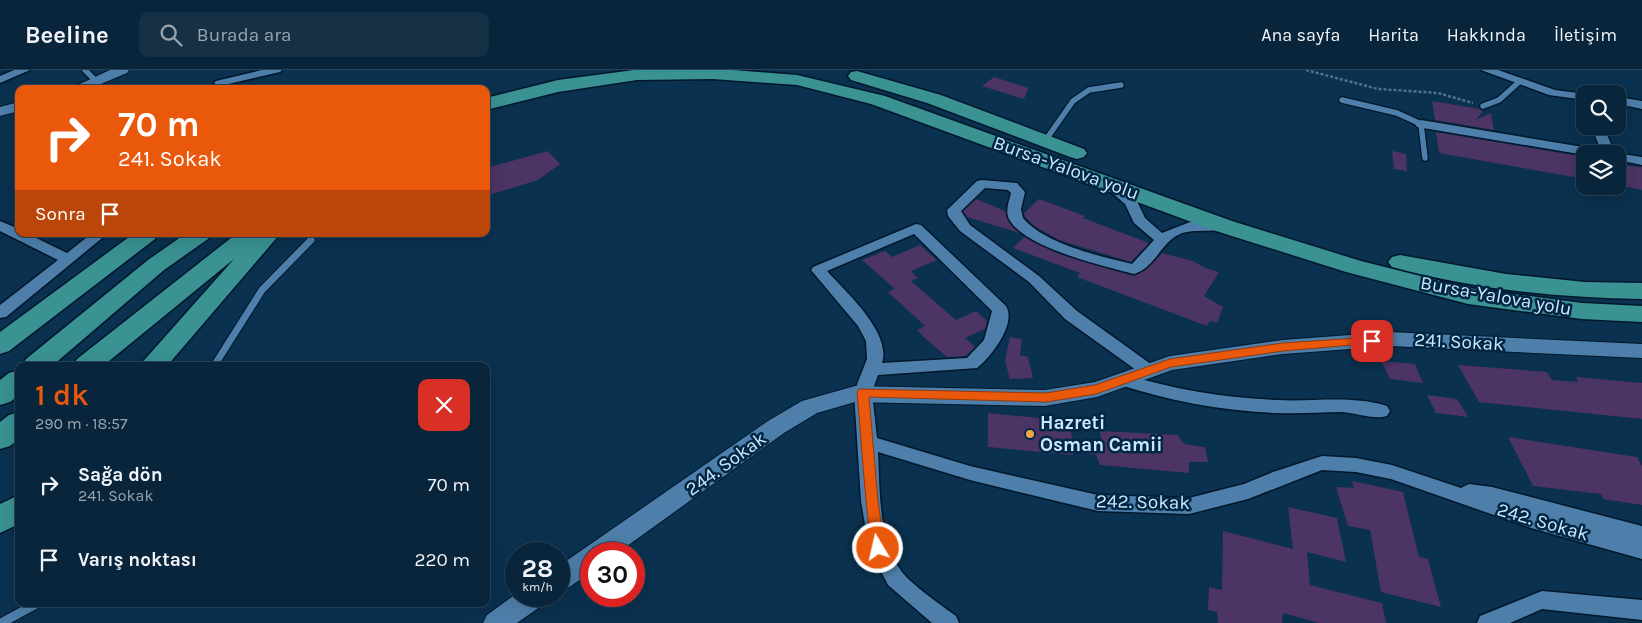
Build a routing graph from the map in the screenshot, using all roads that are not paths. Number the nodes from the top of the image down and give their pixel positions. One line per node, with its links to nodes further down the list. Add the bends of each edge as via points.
1 (24, 70): 9 (street)
2 (85, 70): 10 (lane)
3 (122, 70): 10 (street)
4 (227, 70): 13 (street)
5 (276, 70): 14 (street)
6 (562, 70): 16 (highway)
7 (828, 70): 25 (highway, Bursa-Yalova yolu, via 892,85)
8 (1487, 70): 11 (street)
9 (0, 80)
10 (96, 81): 12 (street)
11 (1518, 82): 17 (street, via 1553,93); 22 (lane, via 1499,100)
12 (86, 85)
13 (219, 85)
14 (222, 85)
15 (1121, 85): 28 (lane, via 1089,90 1073,101)
16 (490, 86)
17 (1576, 96)
18 (1342, 100): 26 (lane, via 1397,114)
19 (1626, 102): 21 (street)
20 (490, 103): 27 (highway, Bursa-Yalova yolu, via 599,79 672,74 752,75 841,89)
21 (1642, 105)
22 (1483, 106)
23 (15, 107): 24 (street)
24 (0, 112)
25 (977, 114): 27 (highway); 28 (highway, Bursa-Yalova yolu)
26 (1421, 124): 29 (street); 31 (lane)
27 (959, 129): 33 (highway, Bursa-Yalova yolu)
28 (1045, 141): 46 (highway, Bursa-Yalova yolu, via 1180,195 1277,228 1393,261 1506,282 1585,290)
29 (1576, 149)
30 (1626, 157): 32 (street)
31 (1425, 158)
32 (1642, 160)
33 (1109, 184): 35 (highway, Bursa-Yalova yolu); 44 (street, via 1131,202 1139,220)
34 (0, 225): 36 (street)
35 (1224, 226): 44 (street, via 1182,228); 48 (highway, Bursa-Yalova yolu, via 1354,267 1468,296 1582,311)
36 (15, 233)
37 (24, 237): 45 (street)
38 (96, 237): 45 (street)
39 (143, 237): 49 (highway)
40 (196, 237): 51 (highway, via 156,265)
41 (246, 237): 52 (highway)
42 (266, 237): 53 (highway)
43 (311, 240): 54 (lane, via 262,290)
44 (1162, 240): 56 (street, via 1134,269 1058,246 1031,233 1016,219 1014,212 1018,192 1007,185 982,184 954,212 965,228 1034,279 1063,308)
45 (67, 259): 47 (street)
46 (1642, 291)
47 (0, 312)
48 (1642, 314)
49 (0, 345)
50 (1642, 351): 56 (street, 241. Sokak, via 1390,339 1283,347 1170,363)
51 (40, 362)
52 (91, 362)
53 (156, 362)
54 (217, 362)
55 (872, 369): 55 (street, via 876,352 870,332 818,270 916,228 1000,310 1000,321 983,356 971,364); 59 (street)
56 (1149, 371): 57 (street, 241. Sokak)
57 (1122, 380): 59 (street, 241. Sokak, via 1096,389 1046,398); 61 (street, via 1158,391 1232,404 1344,406)
58 (15, 383): 60 (highway)
59 (863, 392): 64 (street); 69 (street, 244. Sokak, via 810,407 776,427)
60 (0, 395)
61 (1381, 411)
62 (15, 426): 63 (highway)
63 (0, 438)
64 (868, 442): 65 (street, 242. Sokak, via 970,473 1098,503 1189,506 1248,491 1322,463 1392,472); 76 (street, via 871,501 878,548 895,579)
65 (1446, 489): 68 (street, 242. Sokak, via 1492,495); 70 (street, 242. Sokak, via 1531,520)
66 (15, 511): 67 (highway)
67 (0, 520)
68 (1642, 534)
69 (614, 542)
70 (1642, 550)
71 (30, 607): 74 (lane)
72 (519, 607): 75 (street)
73 (1642, 610): 77 (street, via 1542,600)
74 (1, 623)
75 (496, 623)
76 (948, 623)
77 (1488, 623)

